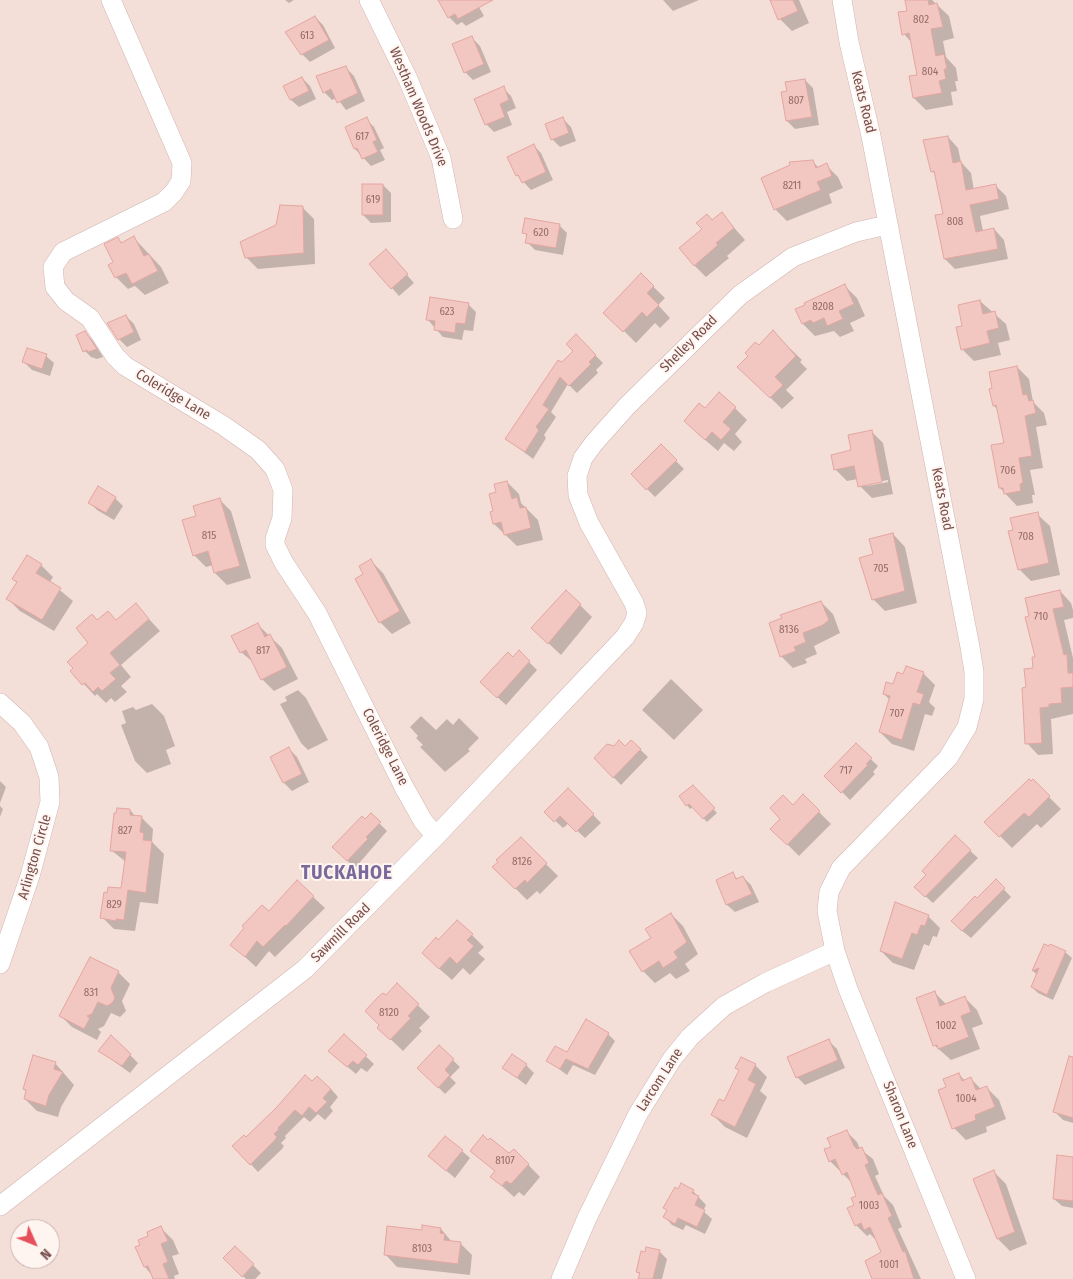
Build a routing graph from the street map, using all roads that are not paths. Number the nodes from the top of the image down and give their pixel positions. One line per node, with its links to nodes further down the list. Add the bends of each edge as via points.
1 (111, 0): 8 (street, Coleridge Lane, via 182,163 181,180 164,202 63,252 53,268 55,287 66,301 90,318 125,366 224,426 258,450 275,469 284,490 276,545 284,563 317,612 404,787 423,821)
2 (369, 0): 4 (street, Westham Woods Drive, via 442,158)
3 (842, 0): 5 (street, Keats Road)
4 (453, 219)
5 (887, 224): 6 (street, Shelley Road, via 817,246 773,270 740,295 627,406 594,443 579,467 578,495); 9 (street, Keats Road, via 970,647 974,699 968,727 948,758 853,854 836,876 829,892 827,912)
6 (595, 533): 8 (street, Sawmill Road, via 634,603 637,613 634,623 624,638)
7 (0, 703): 10 (street, Arlington Circle, via 22,722 39,747 50,786 48,817)
8 (436, 836): 11 (street, Sawmill Road, via 305,969)
9 (835, 951): 12 (street, Larcom Lane, via 724,1006 684,1044 650,1091 587,1218); 13 (street, Sharon Lane)
10 (0, 964)
11 (0, 1206)
12 (561, 1279)
13 (966, 1279)

